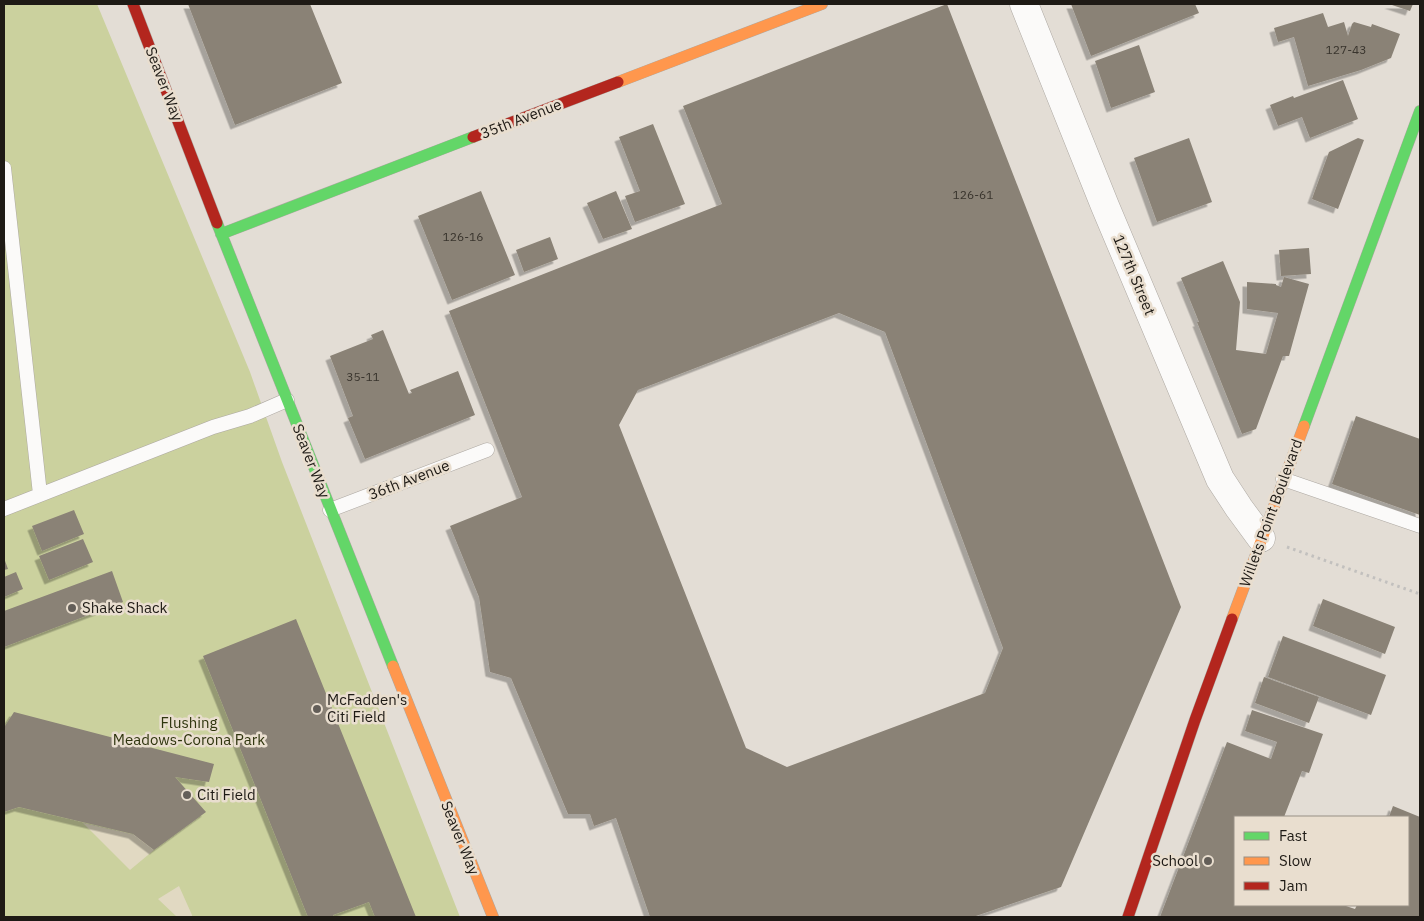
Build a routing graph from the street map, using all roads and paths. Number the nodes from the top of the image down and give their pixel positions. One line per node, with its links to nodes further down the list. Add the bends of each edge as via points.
1 (133, 4): 6 (street, Seaver Way)
2 (822, 4): 6 (street, 35th Avenue)
3 (1024, 4): 14 (street, 127th Street, via 1220,479)
4 (1420, 111): 9 (street, Willets Point Boulevard)
5 (4, 168): 10 (lane)
6 (221, 234): 7 (street, Seaver Way)
7 (287, 400): 10 (lane); 12 (street, Seaver Way)
8 (487, 450): 12 (lane, 36th Avenue)
9 (1283, 479): 13 (lane); 14 (street, Willets Point Boulevard)
10 (40, 494): 11 (lane)
11 (4, 509)
12 (330, 510): 16 (street, Seaver Way)
13 (1420, 526)
14 (1261, 538): 15 (path); 17 (street, Willets Point Boulevard)
15 (1420, 594)
16 (493, 917)
17 (1128, 917)

